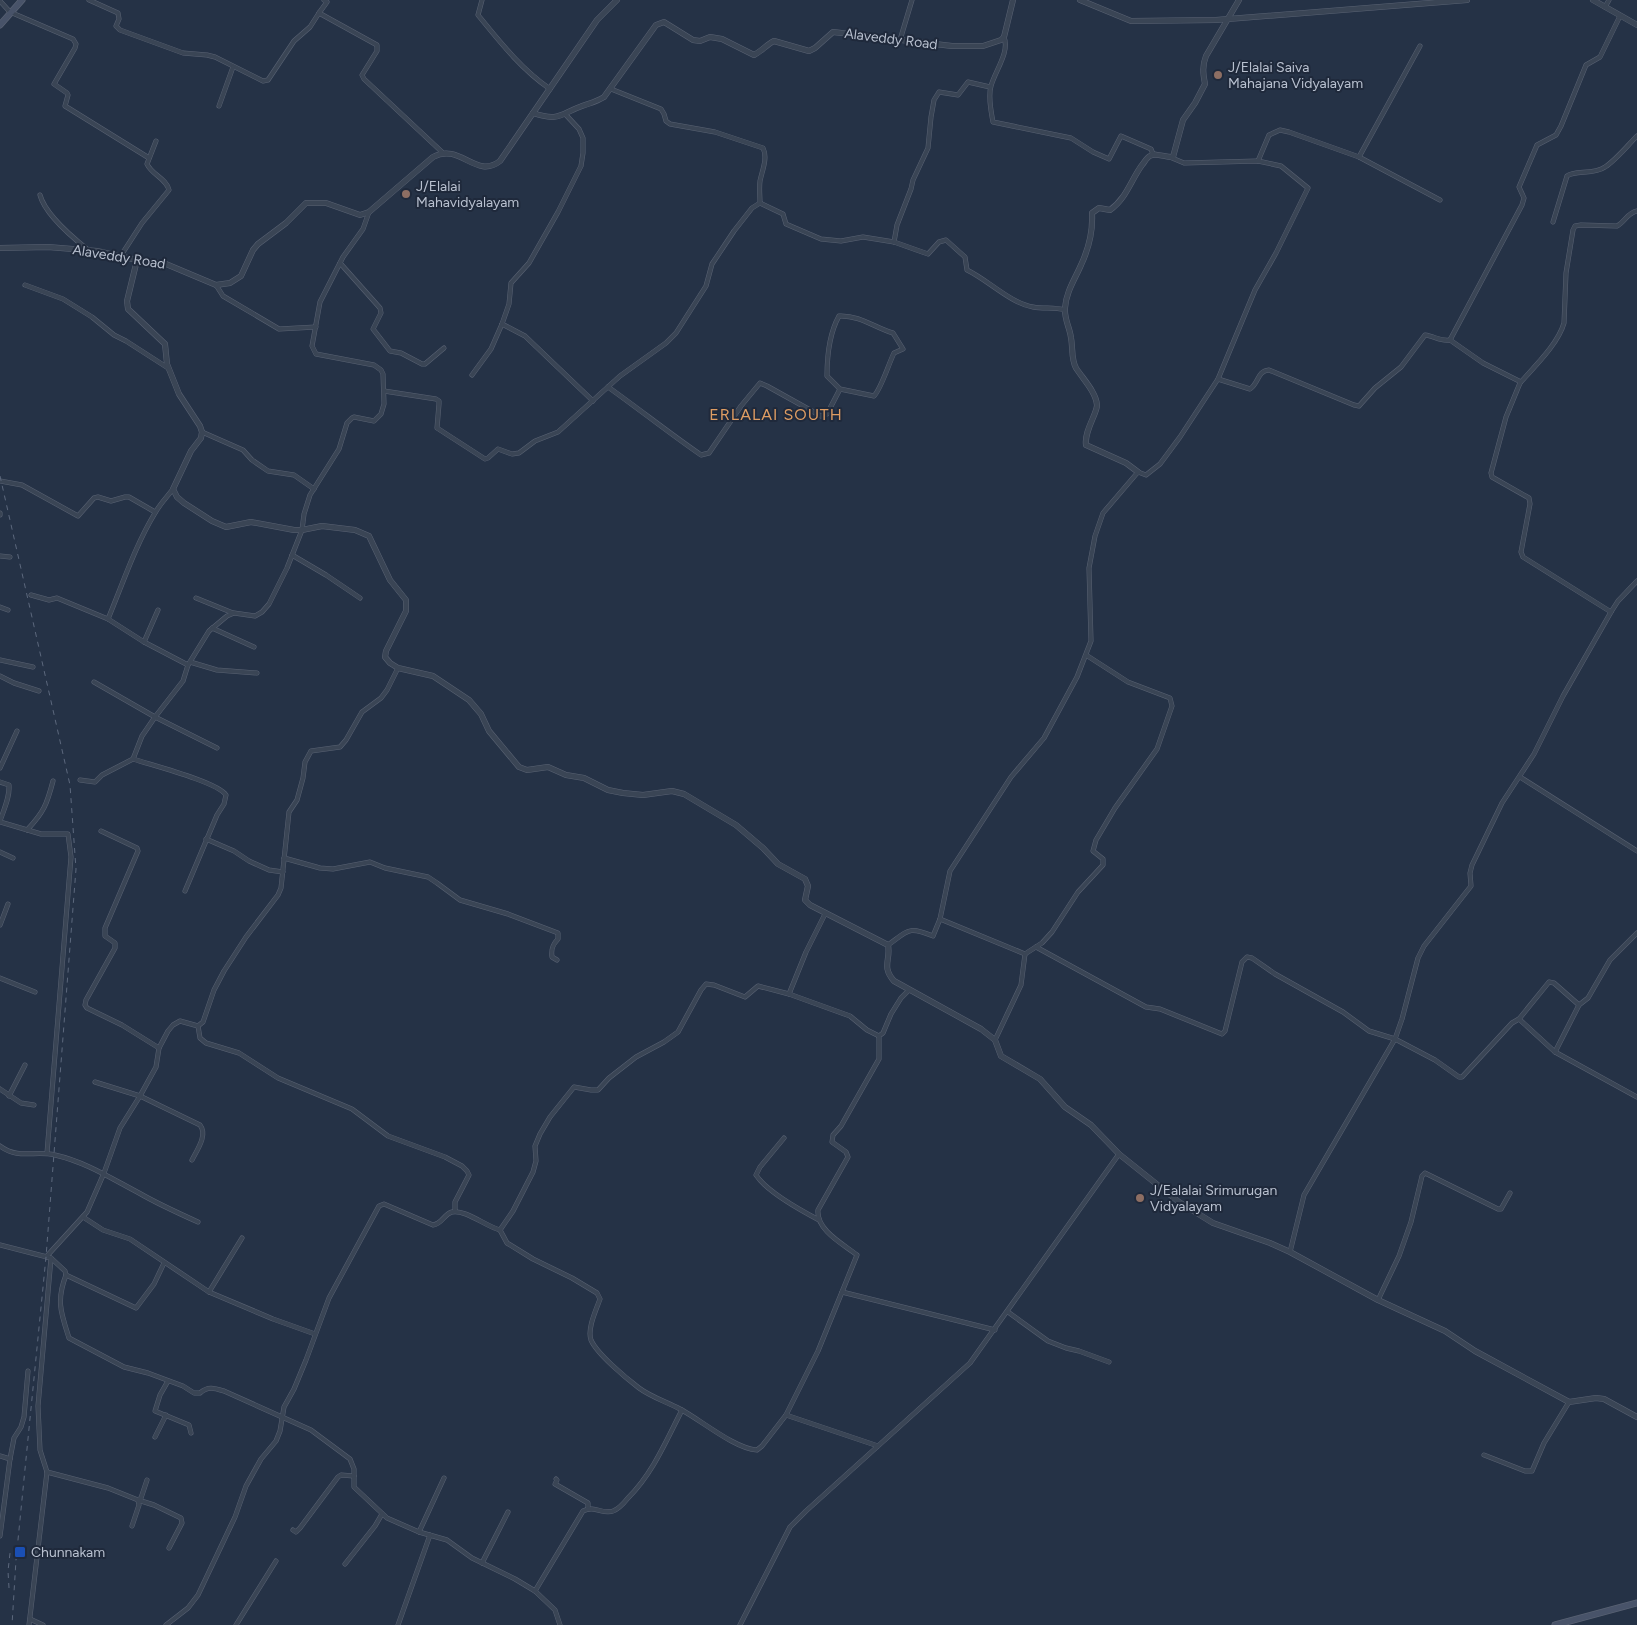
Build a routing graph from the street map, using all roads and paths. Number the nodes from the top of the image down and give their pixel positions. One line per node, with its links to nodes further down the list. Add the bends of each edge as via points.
1 (22, 0): 15 (main road)
2 (89, 0): 24 (street, via 118,13 116,26 120,30 183,53 207,54)
3 (324, 0): 16 (street, via 327,2)
4 (482, 0): 26 (street, via 478,15 515,60)
5 (617, 0): 26 (street, via 597,20)
6 (912, 0): 22 (street)
7 (1013, 0): 21 (street)
8 (1080, 0): 18 (street, via 1132,20)
9 (1239, 0): 18 (street)
10 (1467, 0): 18 (street)
11 (1592, 0): 14 (street)
12 (1609, 0): 14 (street)
13 (0, 1): 15 (street)
14 (1606, 7): 17 (street)
15 (10, 12): 19 (main road); 36 (street, via 73,39 76,48 54,84 68,95 65,106)
16 (319, 13): 24 (street, via 310,27 294,41 268,80 263,81); 33 (street, via 377,44 377,51 362,74 364,79)
17 (1620, 16): 20 (street); 56 (street, via 1600,57 1586,65 1556,135 1537,145 1520,187 1524,198 1522,205)
18 (1229, 18): 37 (street, via 1206,56 1203,64 1205,84 1183,120)
19 (0, 24)
20 (1637, 25)
21 (1004, 36): 22 (street, Alaveddy Road, via 983,46); 25 (street, via 1006,49)
22 (900, 40): 27 (street, Alaveddy Road, via 833,32 809,51 774,41 754,54 722,39 693,40 664,22 656,25)
23 (1420, 46): 35 (street)
24 (233, 67): 28 (street)
25 (990, 87): 34 (street, via 993,122 1071,138 1109,159 1121,136 1151,149); 45 (street, via 968,82 958,95 939,92 934,100 928,148 913,180)
26 (550, 89): 29 (street)
27 (611, 89): 30 (street, Alaveddy Road, via 595,103); 41 (street, via 661,109 670,124 715,132 763,148)
28 (219, 106)
29 (533, 113): 30 (street, Alaveddy Road, via 556,117); 33 (street, via 494,166 487,168)
30 (566, 115): 54 (street, via 583,138 581,166 529,263 511,283)
31 (1637, 136): 44 (street, via 1605,167 1567,176)
32 (156, 141): 36 (street)
33 (442, 152): 43 (street)
34 (1154, 154): 37 (street); 53 (street, via 1139,170 1116,206 1110,210 1099,208 1092,213 1093,230 1082,264 1070,286)
35 (1359, 157): 38 (street, via 1280,130 1269,136); 40 (street)
36 (149, 158): 48 (street, via 149,168 166,182 169,190)
37 (1172, 158): 38 (street, via 1184,163)
38 (1258, 161): 60 (street, via 1281,166 1308,188 1255,290)
39 (40, 195): 47 (street, via 43,205)
40 (1440, 200)
41 (760, 202): 45 (street, via 783,214 786,224 821,239 841,241 863,237); 62 (street, via 734,231 712,264 706,286 676,333)
42 (1637, 211): 61 (street, via 1630,213 1617,226 1575,226 1566,272 1562,329 1546,354)
43 (369, 212): 50 (street, via 363,229); 52 (street, via 360,215 326,203 306,203 255,247 241,276 230,283)
44 (1553, 222)
45 (894, 242): 53 (street, via 928,254 939,242 946,240 965,257 967,270 1018,301 1033,307)
46 (0, 248): 47 (street, Alaveddy Road)
47 (87, 250): 48 (street, Alaveddy Road)
48 (120, 257): 49 (street, Alaveddy Road)
49 (137, 260): 52 (street, Alaveddy Road, via 166,264); 58 (street, via 128,309 165,344)
50 (340, 263): 55 (street, via 320,302); 57 (street, via 380,308 381,313 373,329 390,351 426,364)
51 (25, 285): 58 (street, via 63,299)
52 (216, 285): 55 (street, via 223,296 279,329)
53 (1065, 310): 67 (street, via 1075,366 1097,403 1086,445)
54 (502, 324): 59 (street, via 491,349); 65 (street, via 525,336)
55 (316, 327): 64 (street, via 312,346 316,354 374,365 383,374)
56 (1450, 340): 60 (street, via 1445,342 1425,335 1401,367 1359,406 1269,370 1260,374 1250,389); 61 (street)
57 (444, 348)
58 (168, 368): 66 (street, via 178,394)
59 (472, 375)
60 (1218, 379): 67 (street, via 1160,464 1146,475)
61 (1520, 383): 83 (street, via 1506,417 1491,472 1492,477 1529,498 1521,552 1523,557)
62 (608, 387): 63 (street, via 701,454 708,453 760,383 820,416 827,414); 65 (street)
63 (840, 389): 63 (street, via 826,376 830,341 840,316 870,322 893,333 903,349 894,353 874,396)
64 (384, 391): 65 (street, via 436,399 439,404 437,428 485,459 500,449 519,453 535,441 558,432); 70 (street, via 381,414 374,420 354,417 350,420 339,449)
65 (593, 401)
66 (202, 432): 69 (street); 70 (street, via 243,450 268,471 294,475)
67 (1138, 472): 89 (street, via 1103,513 1096,536 1089,568 1091,641)
68 (0, 481): 71 (street, via 22,485 78,516 98,497 111,501 129,497)
69 (174, 489): 71 (street); 72 (street, via 184,503 226,527 251,522)
70 (314, 489): 72 (street, via 307,504)
71 (155, 512): 85 (street, via 128,565)
72 (302, 530): 73 (street); 94 (street, via 322,526 355,530 369,536 390,580 407,604 386,651 390,663)
73 (292, 555): 79 (street); 84 (street, via 262,612 254,616)
74 (0, 556): 75 (street)
75 (10, 557)
76 (1637, 581): 83 (street)
77 (31, 595): 85 (street, via 49,600 57,598)
78 (196, 598): 84 (street)
79 (360, 598)
80 (0, 607): 81 (street)
81 (8, 610)
82 (158, 610): 87 (street)
83 (1611, 612): 104 (street)
84 (234, 613): 86 (street)
85 (108, 618): 87 (street)
86 (212, 628): 88 (street); 91 (street)
87 (144, 642): 91 (street)
88 (254, 647)
89 (1086, 654): 120 (street, via 1044,738 1011,777 950,871); 124 (street, via 1128,682 1170,698 1172,706 1157,748 1096,840 1093,851 1103,859 1102,865 1078,892 1052,932)
90 (0, 660): 92 (street); 93 (street)
91 (188, 664): 95 (street, via 217,670); 99 (street, via 183,681)
92 (33, 667)
93 (0, 668)
94 (398, 668): 115 (street, via 387,690 362,712 340,747 311,751 305,762 297,800 289,812); 119 (street, via 433,676 469,700 489,731 519,766 527,770 548,767 623,793 643,795 672,791 712,809 736,825 778,864 805,878 808,886 805,900)
95 (257, 672)
96 (0, 676): 98 (street)
97 (94, 682): 99 (street)
98 (39, 691)
99 (155, 717): 101 (street); 102 (street, via 142,736)
100 (17, 731): 103 (street)
101 (217, 748)
102 (133, 759): 105 (street, via 95,782); 111 (street, via 225,792 224,804)
103 (0, 768)
104 (1520, 777): 112 (street); 135 (street, via 1502,803 1472,865 1471,886 1421,952)
105 (80, 780)
106 (53, 781): 109 (street, via 46,805)
107 (0, 782): 108 (street, via 9,785)
108 (0, 821): 109 (street)
109 (27, 830): 148 (street, via 40,834 68,834 71,857)
110 (101, 831): 137 (street, via 138,848 138,851 104,933 115,948 85,1005)
111 (206, 839): 116 (street, via 269,870); 117 (street)
112 (1637, 851)
113 (0, 852): 114 (street)
114 (13, 858)
115 (284, 858): 116 (street); 126 (street, via 333,869 370,862 428,878 460,900 558,933 551,950)
116 (283, 872): 133 (street, via 282,888 224,971 203,1022)
117 (185, 891)
118 (8, 904): 121 (street)
119 (825, 914): 123 (street); 130 (street)
120 (940, 919): 123 (street, via 933,936 908,930); 125 (street)
121 (0, 925)
122 (1637, 933): 131 (street, via 1610,960 1588,998)
123 (888, 945): 128 (street, via 888,974)
124 (1036, 947): 125 (street); 135 (street, via 1146,1007 1160,1008 1222,1034 1242,962 1247,957 1252,958 1369,1031)
125 (1025, 954): 136 (street, via 1021,984)
126 (556, 960)
127 (0, 978): 129 (street)
128 (909, 990): 134 (street); 136 (street)
129 (35, 992)
130 (789, 994): 134 (street, via 850,1016); 157 (street, via 758,986 745,997 714,984 706,984 678,1032 636,1057 598,1090 574,1087 540,1134 535,1146 533,1172)
131 (1579, 1005): 132 (street, via 1549,982); 138 (street)
132 (1518, 1019): 135 (street, via 1462,1077); 138 (street)
133 (198, 1026): 137 (street, via 180,1021 173,1025); 153 (street, via 200,1038 206,1043 239,1053 278,1078 352,1108 388,1136 462,1166 469,1175 455,1202)
134 (879, 1036): 155 (street, via 879,1059 831,1139 848,1156 818,1210)
135 (1395, 1039): 160 (street, via 1304,1195)
136 (995, 1040): 149 (street, via 1001,1056 1040,1079 1065,1107 1091,1125)
137 (159, 1048): 143 (street, via 156,1067)
138 (1555, 1052): 144 (street)
139 (25, 1065): 142 (street)
140 (95, 1082): 143 (street)
141 (0, 1089): 142 (street)
142 (9, 1096): 145 (street, via 21,1103)
143 (140, 1096): 150 (street, via 200,1125 204,1134); 151 (street, via 120,1128)
144 (1637, 1096)
145 (34, 1105)
146 (784, 1138): 155 (street, via 756,1174 774,1192)
147 (0, 1146): 148 (street, via 16,1154)
148 (47, 1153): 151 (street)
149 (1118, 1154): 160 (street, via 1179,1202 1213,1223); 167 (street)
150 (192, 1160)
151 (104, 1173): 154 (street); 156 (street)
152 (1510, 1193): 166 (street, via 1501,1209 1425,1173 1399,1256)
153 (455, 1211): 157 (street); 169 (street, via 433,1225 384,1204 380,1206 329,1298)
154 (83, 1217): 161 (street); 162 (street, via 103,1230 130,1239)
155 (819, 1220): 165 (street, via 824,1229 857,1255)
156 (198, 1222)
157 (500, 1230): 174 (street, via 507,1243 597,1293 600,1299 590,1330 596,1350 640,1389)
158 (242, 1238): 164 (street)
159 (0, 1245): 161 (street)
160 (1290, 1252): 166 (street)
161 (48, 1258): 163 (street); 185 (street, via 38,1406 40,1450)
162 (164, 1263): 163 (street, via 154,1284 136,1308); 164 (street)
163 (66, 1275): 172 (street, via 59,1303 69,1338 124,1367)
164 (209, 1292): 169 (street)
165 (842, 1292): 168 (street); 176 (street, via 818,1351)
166 (1378, 1300): 173 (street, via 1445,1331)
167 (1008, 1312): 168 (street); 170 (street, via 1048,1341)
168 (995, 1330): 181 (street, via 970,1363)
169 (314, 1334): 177 (street)
170 (1110, 1362)
171 (28, 1371): 184 (street, via 24,1417 14,1438)
172 (168, 1380): 175 (street, via 156,1407 156,1411); 177 (street, via 194,1393 211,1388 224,1391)
173 (1569, 1402): 178 (street, via 1604,1399); 182 (street, via 1532,1470 1525,1471)
174 (682, 1410): 176 (street, via 740,1446 757,1450); 191 (street, via 657,1462 635,1491 613,1511)
175 (166, 1415): 179 (street, via 189,1425); 180 (street)
176 (786, 1415): 181 (street)
177 (281, 1417): 186 (street, via 311,1430 350,1459); 208 (street, via 276,1441 246,1486 198,1595 188,1608)
178 (1637, 1417)
179 (191, 1432)
180 (155, 1438)
181 (878, 1446): 212 (street, via 790,1527)
182 (1484, 1455)
183 (0, 1456): 184 (street)
184 (10, 1459): 198 (street)
185 (47, 1472): 190 (street, via 108,1488); 205 (street)
186 (354, 1476): 193 (street, via 354,1488); 195 (street, via 338,1477 300,1528 296,1532)
187 (444, 1478): 196 (street)
188 (556, 1479): 191 (street, via 555,1484 588,1503)
189 (147, 1480): 190 (street)
190 (138, 1500): 194 (street); 199 (street, via 181,1518 182,1523)
191 (588, 1509): 203 (street)
192 (508, 1512): 201 (street)
193 (382, 1514): 196 (street); 202 (street)
194 (132, 1526)
195 (293, 1530)
196 (419, 1532): 197 (street)
197 (430, 1535): 201 (street, via 447,1540); 210 (street)
198 (0, 1536)
199 (169, 1548)
200 (276, 1561): 209 (street)
201 (482, 1563): 203 (street)
202 (345, 1564)
203 (535, 1591): 211 (street, via 555,1610)
204 (1637, 1602): 213 (main road)
205 (30, 1619): 206 (street); 207 (street)
206 (29, 1625)
207 (43, 1625)
208 (166, 1625)
209 (236, 1625)
210 (398, 1625)
211 (560, 1625)
212 (740, 1625)
213 (1555, 1625)

